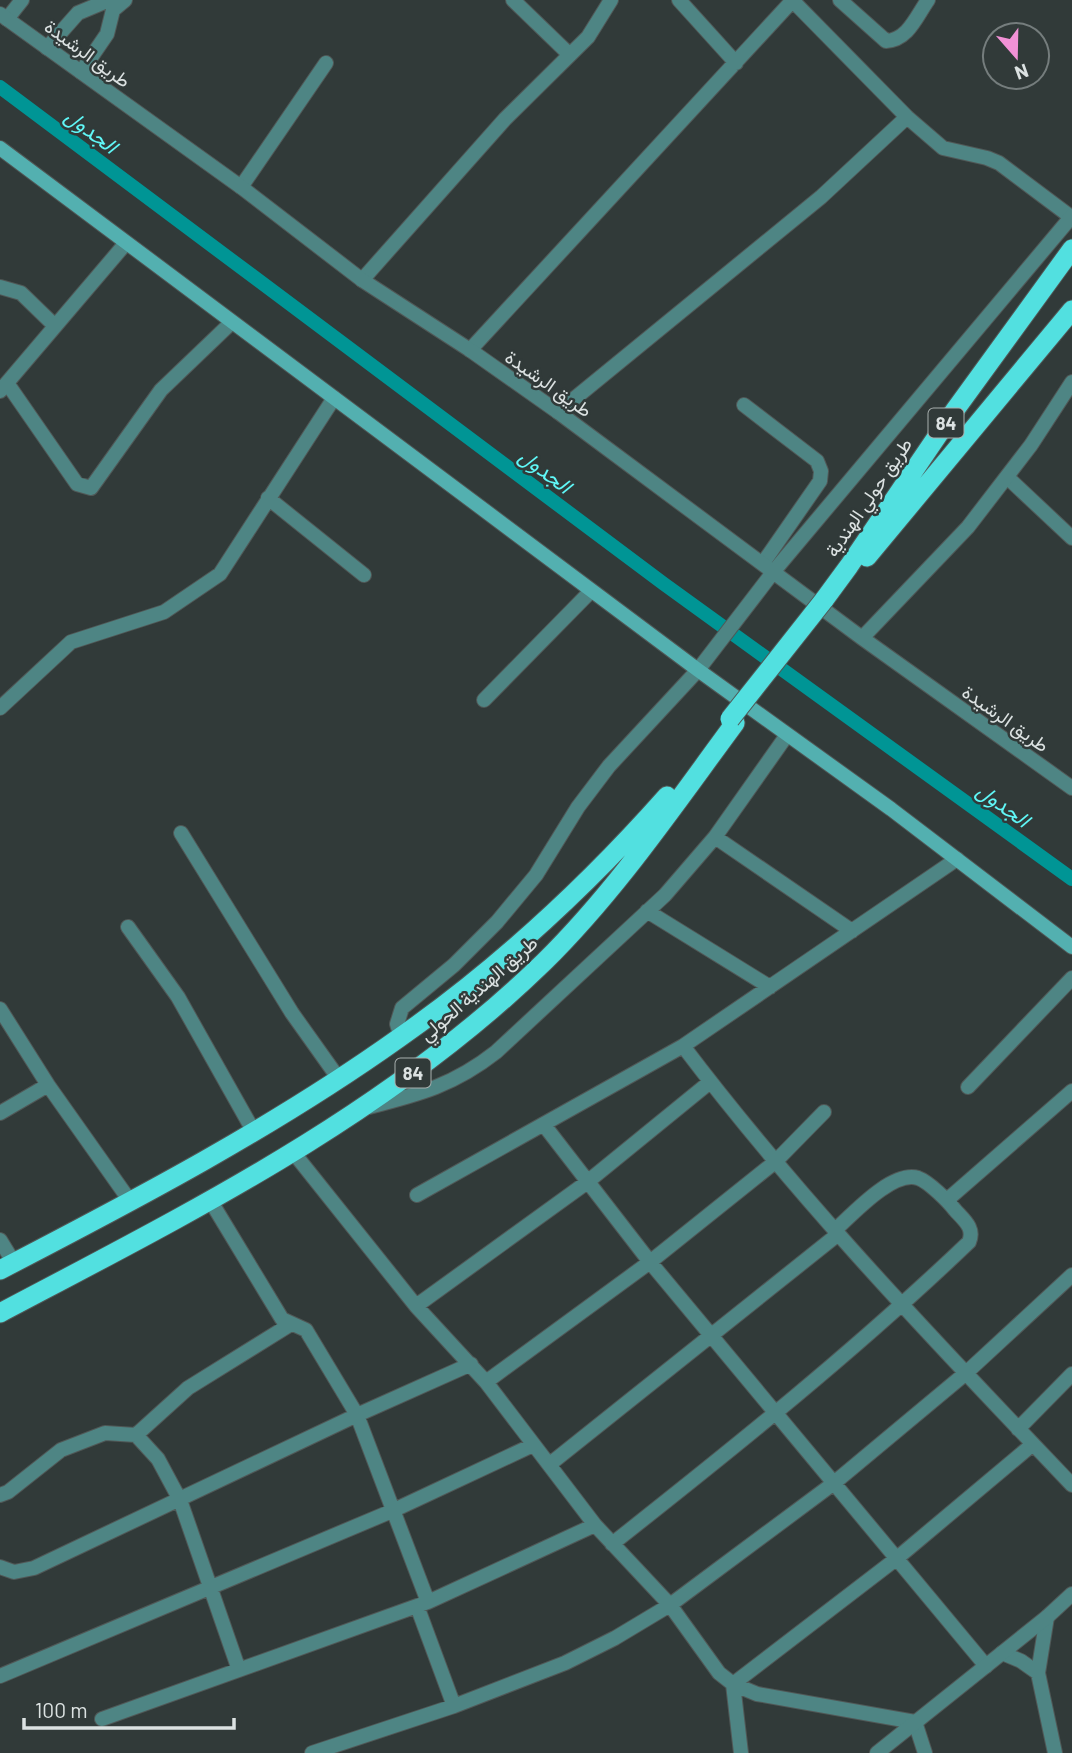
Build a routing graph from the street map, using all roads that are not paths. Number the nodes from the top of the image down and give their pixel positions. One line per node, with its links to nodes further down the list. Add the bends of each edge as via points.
1 (22, 0): 10 (street)
2 (109, 0): 11 (street, via 78,13)
3 (125, 0): 15 (street, via 113,10 107,34)
4 (513, 0): 12 (street)
5 (611, 0): 12 (street, via 588,37)
6 (679, 0): 14 (street)
7 (792, 0): 14 (street); 16 (street)
8 (840, 0): 9 (street, via 886,41 903,36)
9 (928, 0)
10 (4, 16): 11 (street, طريق الرشيدة)
11 (47, 48): 15 (street, طريق الرشيدة)
12 (570, 55): 22 (street, via 505,119)
13 (326, 63): 18 (street)
14 (736, 63): 27 (street)
15 (81, 72): 18 (street, طريق الرشيدة)
16 (907, 117): 19 (street, via 943,148 999,163); 32 (street, via 821,197)
17 (0, 148): 20 (main road)
18 (241, 187): 22 (street, طريق الرشيدة)
19 (1072, 216): 36 (street)
20 (126, 243): 25 (main road); 26 (street)
21 (1072, 249): 39 (highway, طريق حولي الهندية / 84, via 955,410)
22 (362, 280): 27 (street, طريق الرشيدة)
23 (0, 287): 26 (street, via 21,293)
24 (1072, 310): 39 (highway, طريق حولي الهندية / 84)
25 (232, 321): 29 (street, via 161,390 91,488 77,484); 30 (main road)
26 (54, 326): 29 (street)
27 (470, 350): 32 (street, طريق الرشيدة)
28 (1072, 382): 33 (street)
29 (3, 387)
30 (334, 398): 34 (street); 38 (main road)
31 (744, 405): 36 (street, via 817,461 821,471 820,481)
32 (558, 412): 36 (street, طريق الرشيدة)
33 (1007, 477): 35 (street); 40 (street, via 968,527)
34 (268, 498): 37 (street); 43 (street, via 220,574 164,612 71,642)
35 (1072, 538)
36 (770, 568): 40 (street, طريق الرشيدة); 41 (street)
37 (364, 575)
38 (592, 590): 41 (main road); 42 (street)
39 (826, 602): 44 (highway, 84)
40 (862, 638): 46 (street, طريق الرشيدة)
41 (698, 670): 45 (main road); 57 (street, via 609,766 536,875 497,922 402,1008 397,1024)
42 (484, 700)
43 (0, 708)
44 (733, 721): 57 (highway, طريق الهندية الحولي / 84, via 616,851 483,972); 64 (highway, طريق الهندية الحولي / 84, via 616,881 546,960 466,1032)
45 (787, 735): 48 (street); 49 (main road)
46 (1072, 788)
47 (181, 833): 59 (street, via 292,1013)
48 (715, 838): 50 (street); 52 (street)
49 (957, 859): 52 (street); 53 (main road)
50 (647, 911): 55 (street); 64 (street, via 481,1064 430,1091)
51 (128, 927): 68 (street, via 178,997)
52 (852, 930): 55 (street)
53 (1072, 947)
54 (1072, 978): 62 (street)
55 (770, 987): 58 (street)
56 (0, 1009): 61 (street)
57 (401, 1037): 59 (highway, طريق الهندية الحولي / 84)
58 (683, 1046): 60 (street); 67 (street)
59 (339, 1079): 68 (highway, طريق الهندية الحولي / 84)
60 (710, 1082): 70 (street); 71 (street)
61 (48, 1085): 66 (street); 75 (street)
62 (968, 1087)
63 (1072, 1091): 74 (street)
64 (363, 1108): 69 (highway, طريق الهندية الحولي / 84)
65 (824, 1112): 70 (street)
66 (0, 1113)
67 (544, 1125): 71 (street); 72 (street)
68 (254, 1132): 75 (highway, طريق الهندية الحولي / 84)
69 (293, 1152): 73 (highway, طريق الهندية الحولي / 84); 81 (street)
70 (775, 1162): 76 (street); 78 (street)
71 (586, 1183): 78 (street); 81 (street)
72 (417, 1195)
73 (209, 1200): 83 (highway, طريق الهندية الحولي / 84); 84 (street, via 282,1319)
74 (947, 1200): 76 (street, via 919,1178 905,1178 889,1183); 82 (street, via 969,1225 969,1242)
75 (130, 1201): 79 (highway, طريق الهندية الحولي / 84)
76 (835, 1233): 82 (street); 85 (street)
77 (0, 1240): 79 (street)
78 (650, 1262): 85 (street); 89 (street)
79 (7, 1266)
80 (1072, 1275): 87 (street)
81 (416, 1306): 86 (street)
82 (902, 1307): 87 (street); 90 (street)
83 (0, 1313)
84 (291, 1324): 91 (street, via 306,1330); 93 (street, via 188,1388)
85 (713, 1336): 90 (street); 96 (street)
86 (471, 1364): 89 (street); 91 (street)
87 (966, 1373): 92 (street); 97 (street)
88 (1072, 1374): 92 (street)
89 (486, 1382): 95 (street)
90 (777, 1414): 97 (street); 103 (street)
91 (357, 1415): 100 (street); 101 (street)
92 (1018, 1429): 94 (street)
93 (136, 1435): 99 (street, via 105,1433 61,1450); 100 (street, via 158,1459)
94 (1033, 1444): 98 (street); 104 (street)
95 (533, 1445): 96 (street); 101 (street)
96 (550, 1464): 102 (street)
97 (834, 1483): 104 (street); 109 (street)
98 (1072, 1485)
99 (0, 1495)
100 (180, 1500): 105 (street, via 34,1568 14,1572); 106 (street)
101 (392, 1511): 106 (street); 108 (street)
102 (595, 1525): 103 (street); 108 (street)
103 (612, 1545): 109 (street)
104 (896, 1559): 112 (street); 116 (street)
105 (0, 1567)
106 (210, 1588): 113 (street); 115 (street)
107 (1072, 1594): 110 (street)
108 (423, 1604): 113 (street); 117 (street)
109 (670, 1605): 116 (street, via 719,1673); 117 (street, via 565,1663)
110 (1047, 1617): 111 (street); 114 (street)
111 (1002, 1653): 112 (street); 114 (street)
112 (986, 1667): 119 (street)
113 (239, 1670): 118 (street)
114 (1038, 1673): 124 (street)
115 (0, 1676)
116 (733, 1684): 119 (street, via 757,1694); 121 (street)
117 (454, 1706): 120 (street)
118 (102, 1719)
119 (915, 1722): 122 (street); 123 (street)
120 (312, 1753)
121 (741, 1753)
122 (877, 1753)
123 (925, 1753)
124 (1055, 1753)

